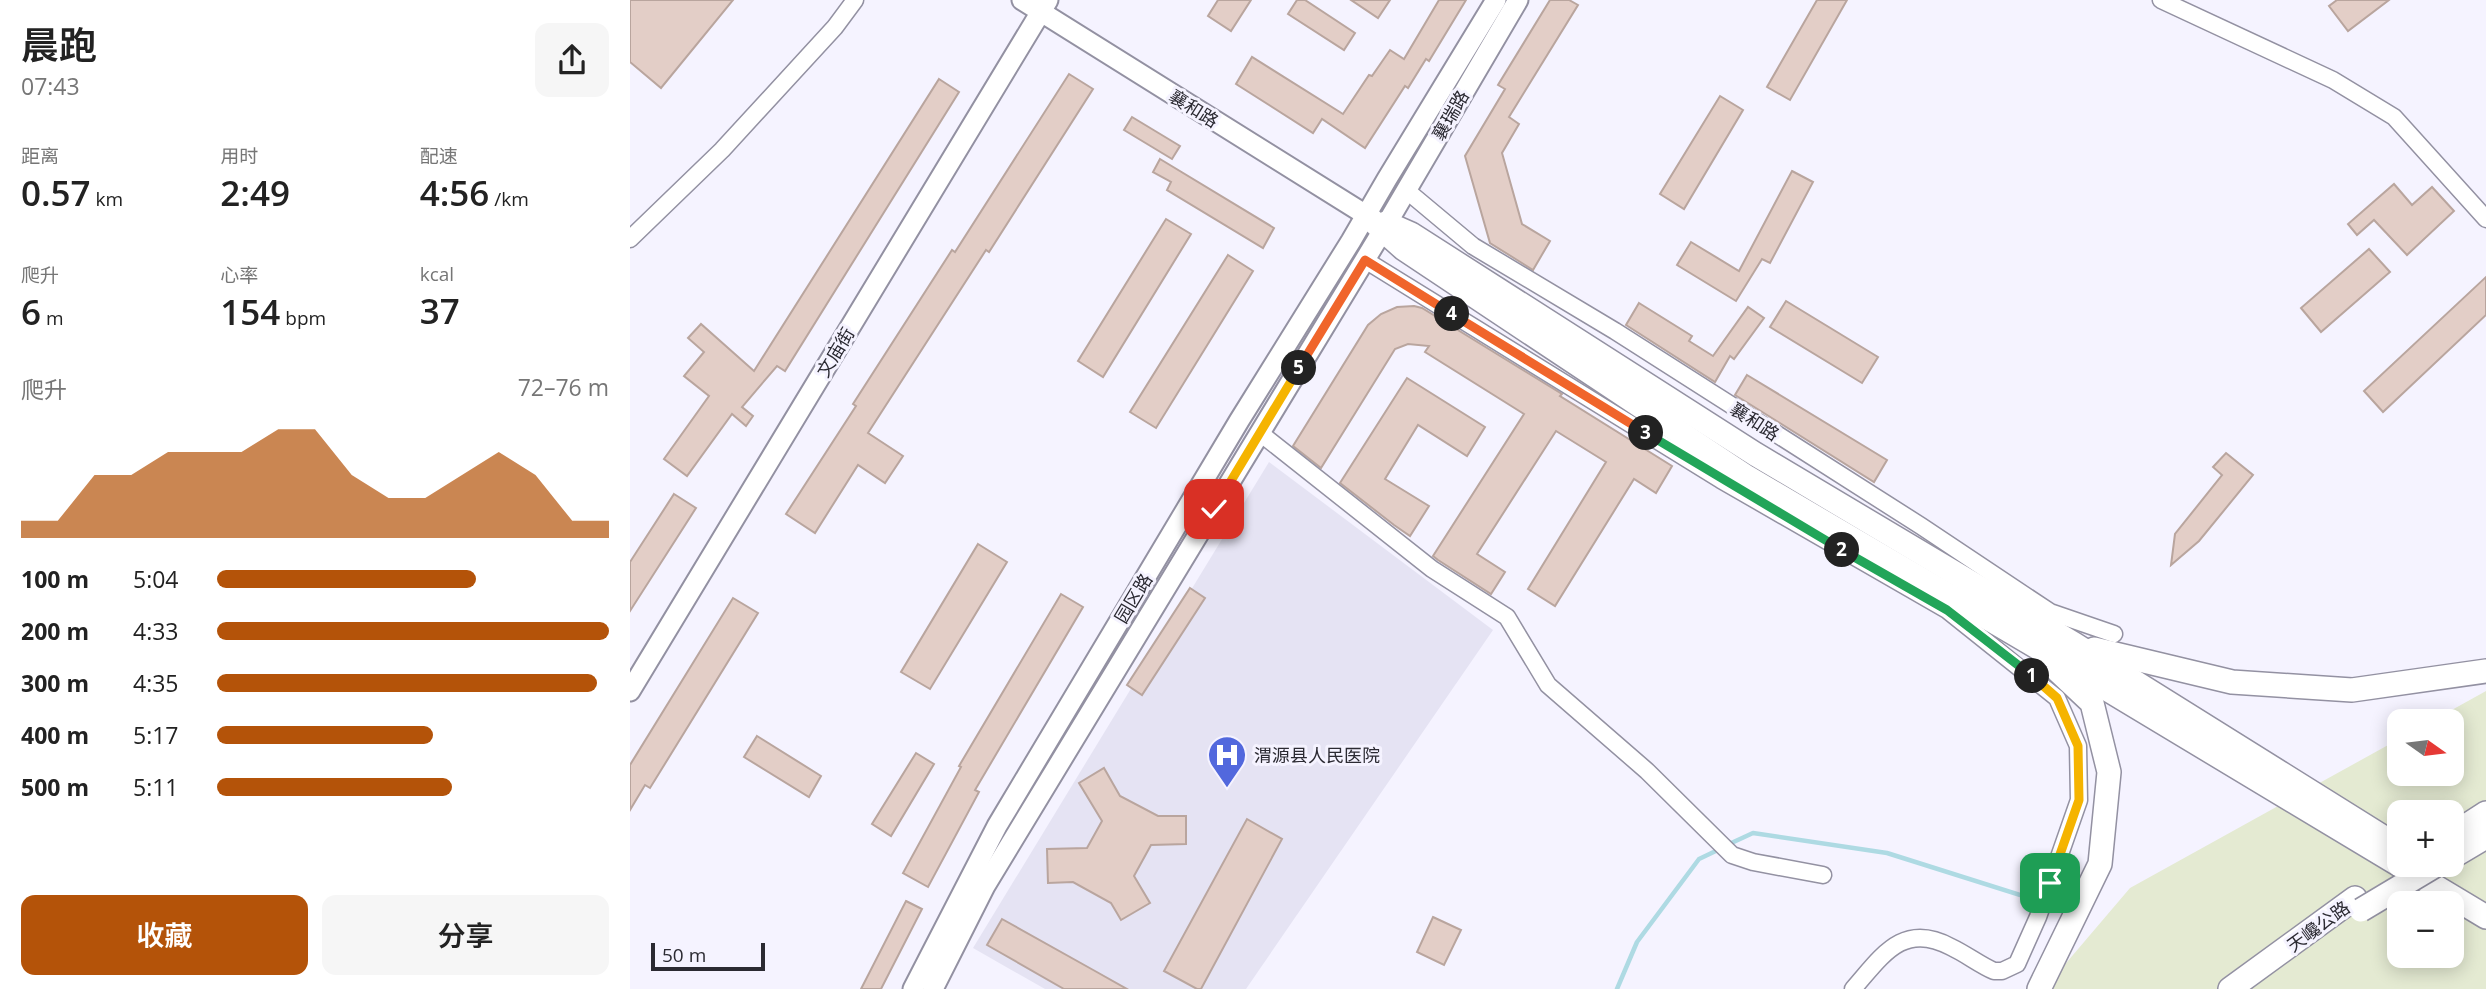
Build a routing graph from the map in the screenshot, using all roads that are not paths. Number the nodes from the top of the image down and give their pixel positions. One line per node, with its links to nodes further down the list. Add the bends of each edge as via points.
1 (855, 0): 10 (street, via 722,150)
2 (1022, 0): 6 (main road, 襄和路)
3 (1496, 0): 9 (main road, 襄瑞路)
4 (1518, 0): 7 (main road, 襄瑞路)
5 (2161, 0): 8 (street, via 2333,80 2394,117)
6 (1044, 7): 9 (main road, 襄和路); 17 (main road, 文庙街)
7 (1406, 190): 9 (main road, 襄瑞路); 13 (street, 襄和路, via 1474,246 1615,331 2050,612)
8 (2486, 219)
9 (1375, 222): 11 (main road, 园区路); 14 (highway, via 1404,249 1747,477); 15 (highway, via 1411,234 1755,454); 26 (main road, 园区路, via 1239,421 997,826)
10 (630, 239)
11 (1365, 260): 12 (main road, 园区路); 28 (street, via 1721,480 1947,610 2057,698 2078,746 2079,800 2017,964 1994,971 1936,939 1907,939 1883,956)
12 (1260, 433): 19 (street, via 1432,569 1507,617 1548,685 1647,771 1732,855); 27 (main road, 园区路, via 985,886)
13 (2114, 634)
14 (2025, 640): 25 (highway); 29 (highway, via 2092,703 2109,772 2100,864)
15 (2074, 644): 16 (highway, via 2232,682 2352,690); 18 (highway)
16 (2486, 671)
17 (630, 691)
18 (2387, 840)
19 (1823, 875)
20 (2391, 877): 24 (highway, 天巉公路)
21 (2412, 877): 24 (highway, 天巉公路, bridge)
22 (2448, 877): 23 (highway)
23 (2486, 901)
24 (2358, 904): 30 (highway)
25 (2486, 917)
26 (913, 989)
27 (933, 989)
28 (1853, 989)
29 (2039, 989)
30 (2230, 989)

